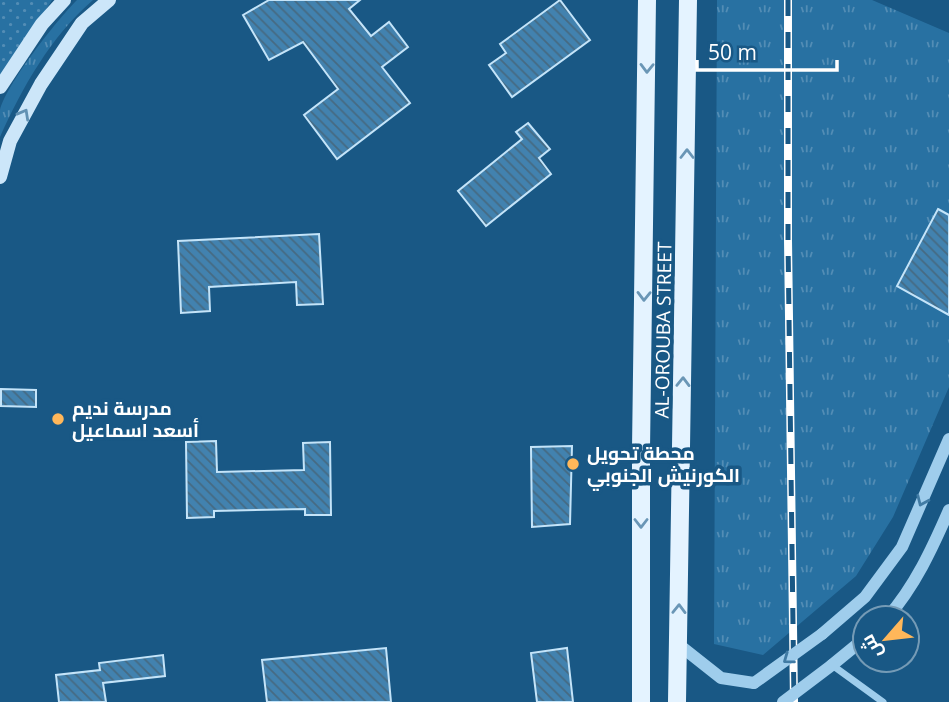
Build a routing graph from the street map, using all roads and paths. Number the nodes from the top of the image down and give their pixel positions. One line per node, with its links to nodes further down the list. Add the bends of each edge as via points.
1 (64, 0): 5 (main road)
2 (109, 0): 6 (main road, one-way to 2, via 10,141 41,84 82,23)
3 (648, 0): 13 (main road, AL-OROUBA STREET, one-way to 13)
4 (688, 0): 10 (main road, AL-OROUBA STREET, one-way to 4)
5 (0, 87)
6 (0, 177)
7 (949, 439): 10 (street, one-way to 10, bridge, via 902,547 865,597 822,634 754,683 721,678)
8 (949, 510): 9 (street, via 929,556)
9 (900, 604)
10 (678, 644): 14 (main road, AL-OROUBA STREET)
11 (851, 649): 12 (street)
12 (832, 665): 15 (street, bridge); 16 (street)
13 (641, 702)
14 (677, 702)
15 (783, 702)
16 (883, 702)

